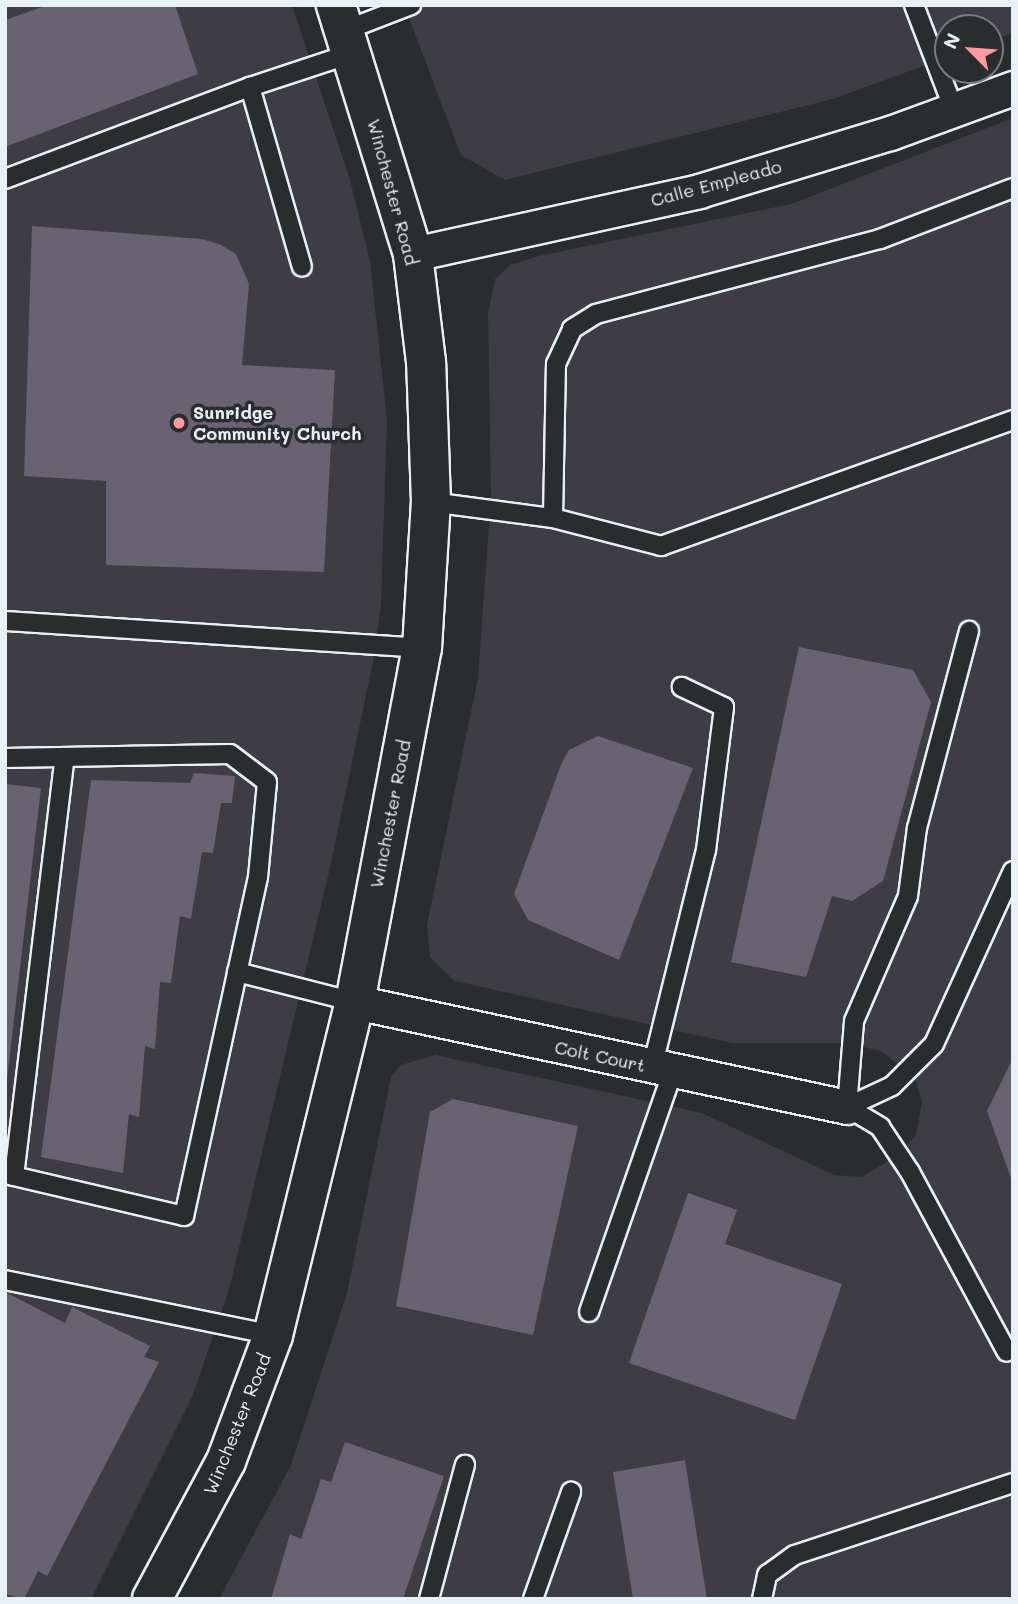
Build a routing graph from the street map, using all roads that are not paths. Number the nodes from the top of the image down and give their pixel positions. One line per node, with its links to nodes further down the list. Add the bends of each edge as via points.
1 (411, 5): 3 (lane)
2 (914, 5): 6 (lane)
3 (345, 30): 4 (lane); 9 (street, Winchester Road)
4 (250, 87): 7 (lane); 10 (lane)
5 (1013, 88): 6 (street, Calle Empleado)
6 (954, 110): 9 (street, Calle Empleado, via 699,191)
7 (5, 179)
8 (1013, 188): 13 (lane, via 880,239 596,314 572,329 562,342 556,364)
9 (413, 254): 12 (street, Winchester Road, via 426,362)
10 (302, 267)
11 (1013, 420): 13 (lane, via 661,546)
12 (430, 502): 13 (lane); 16 (street, Winchester Road)
13 (554, 518)
14 (5, 621): 16 (lane)
15 (969, 631): 24 (lane, via 917,828 908,896 853,1021)
16 (422, 648): 22 (street, Winchester Road)
17 (682, 687): 23 (lane, via 724,707 706,850)
18 (65, 757): 19 (lane); 21 (lane, via 230,754 267,782 258,877); 25 (lane)
19 (5, 758)
20 (1013, 871): 24 (lane, via 934,1044 892,1086)
21 (237, 972): 22 (lane); 25 (lane, via 184,1216)
22 (355, 1002): 23 (street, Colt Court); 28 (street, Winchester Road)
23 (662, 1069): 24 (street, Colt Court); 27 (lane)
24 (847, 1107): 29 (lane, via 880,1127 910,1172)
25 (9, 1175)
26 (5, 1280): 28 (lane)
27 (589, 1312)
28 (273, 1335): 33 (street, Winchester Road, via 226,1461)
29 (1007, 1352)
30 (465, 1465): 34 (lane)
31 (1013, 1483): 36 (lane, via 795,1555 767,1575)
32 (571, 1492): 35 (lane)
33 (152, 1599)
34 (429, 1599)
35 (533, 1599)
36 (762, 1599)

